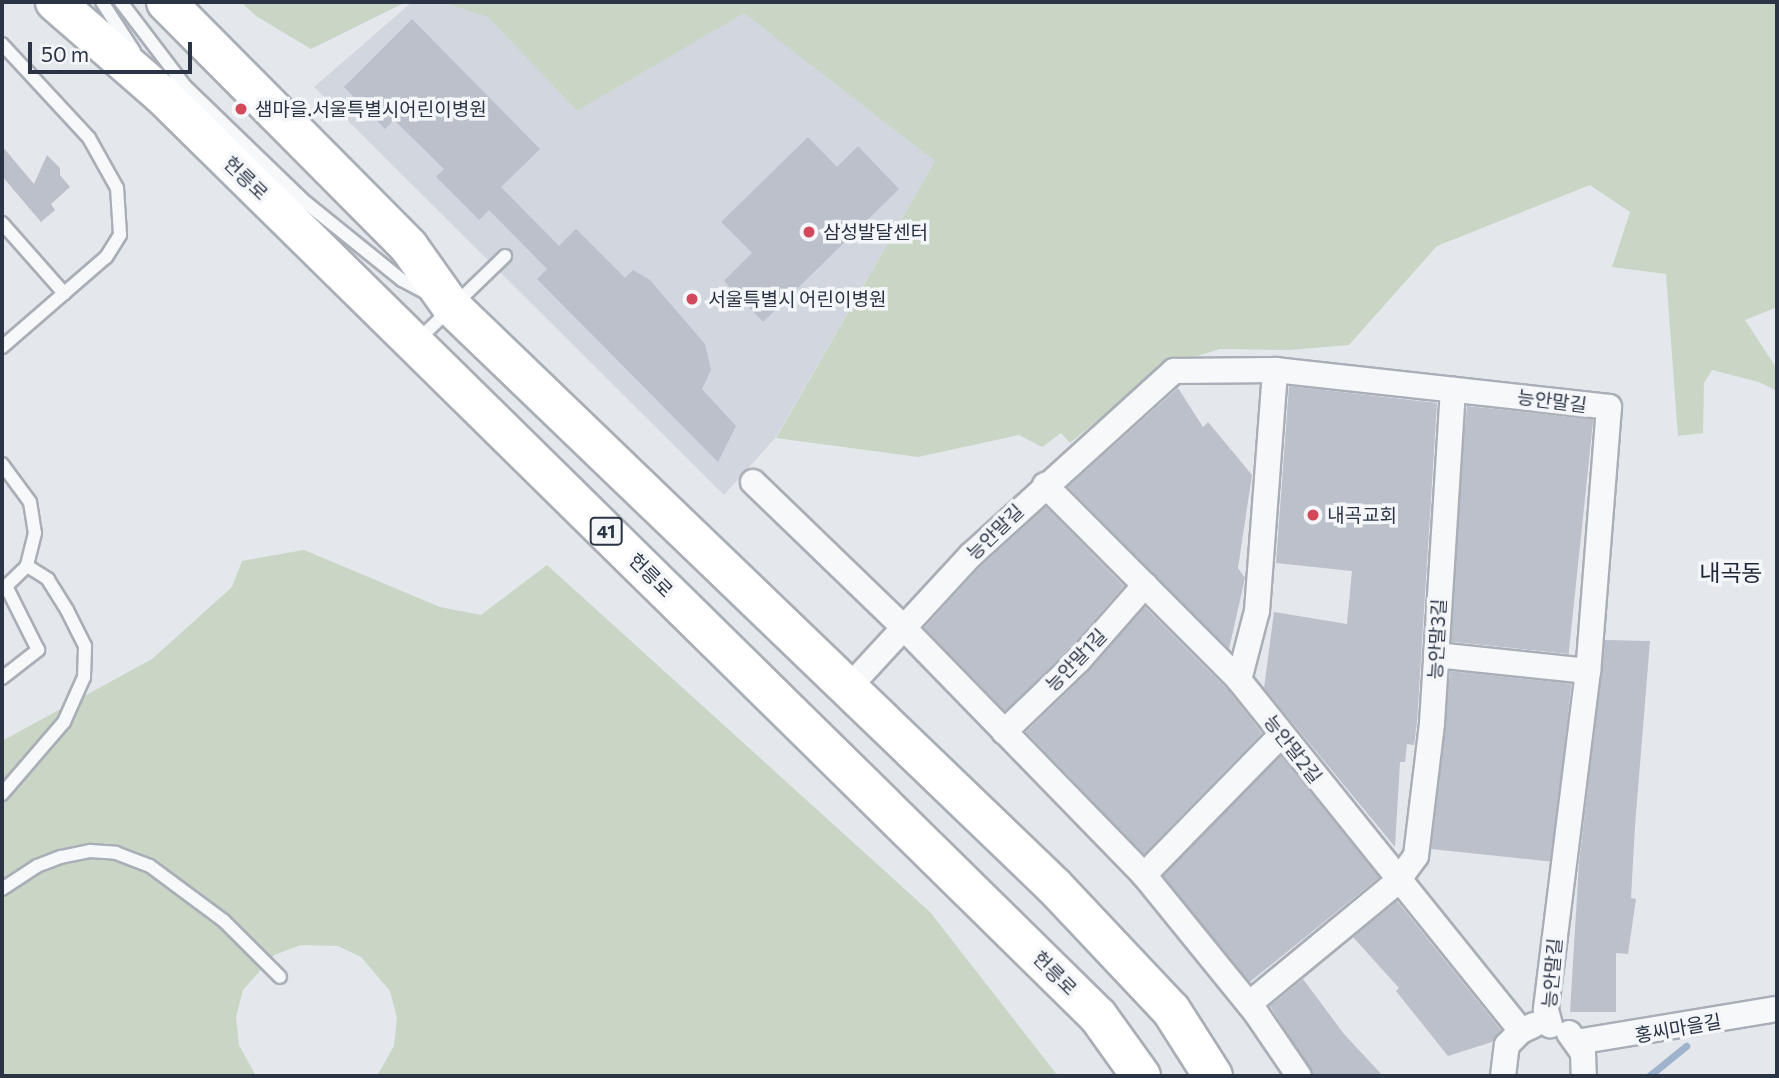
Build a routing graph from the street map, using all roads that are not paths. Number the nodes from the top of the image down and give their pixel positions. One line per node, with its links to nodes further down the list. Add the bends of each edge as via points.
1 (55, 2): 6 (main road, 헌릉로 / 41)
2 (102, 2): 6 (lane)
3 (121, 2): 10 (lane, via 185,86 304,201 402,281)
4 (166, 2): 10 (main road, via 409,247)
5 (2, 44): 9 (lane, via 89,138 117,188 120,235 106,257)
6 (162, 96): 11 (main road, 헌릉로 / 41)
7 (2, 223): 9 (lane)
8 (505, 256): 10 (lane)
9 (64, 293): 12 (lane)
10 (451, 306): 11 (lane); 26 (main road)
11 (415, 342): 40 (main road, 헌릉로 / 41, via 1098,1016)
12 (2, 347)
13 (1275, 370): 14 (street, 능안말길); 17 (street, 능안말길, via 1174,370); 25 (street, via 1257,611)
14 (1453, 390): 22 (street, 능안말3길); 23 (street, 능안말길, via 1609,407)
15 (2, 464): 18 (lane, via 30,502 35,533)
16 (753, 482): 21 (street)
17 (1045, 485): 19 (street, 능안말2길); 21 (street, 능안말길)
18 (27, 566): 20 (lane); 29 (lane, via 48,579 67,610 85,646 84,677 64,722)
19 (1145, 585): 25 (street, 능안말2길); 27 (street, 능안말1길, via 1079,660)
20 (4, 586): 24 (lane, via 38,650)
21 (902, 626): 26 (street, 능안말길); 27 (street)
22 (1436, 655): 23 (street); 31 (street, 능안말3길, via 1416,856)
23 (1588, 671): 36 (street, 능안말길, via 1546,1010)
24 (2, 678)
25 (1239, 680): 28 (street, 능안말2길)
26 (850, 686): 41 (main road, via 1054,886 1162,1001)
27 (1004, 732): 30 (street)
28 (1281, 735): 30 (street); 31 (street, 능안말2길)
29 (2, 794)
30 (1144, 875): 34 (street)
31 (1397, 882): 34 (street); 37 (street, 능안말2길)
32 (2, 889): 33 (lane, via 37,866 61,857 90,851 117,853 150,866 224,921)
33 (280, 977)
34 (1249, 1004): 42 (street)
35 (1777, 1009): 38 (street, 홍씨마을길)
36 (1550, 1025): 37 (street); 38 (street)
37 (1521, 1031): 39 (street, via 1507,1045)
38 (1577, 1042): 43 (street)
39 (1498, 1075)
40 (1141, 1076)
41 (1213, 1076)
42 (1299, 1076)
43 (1584, 1076)

